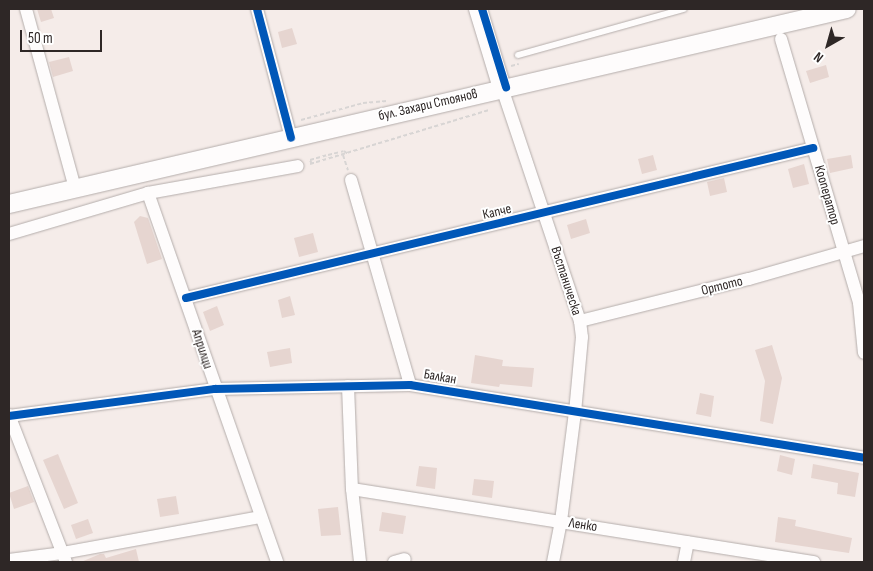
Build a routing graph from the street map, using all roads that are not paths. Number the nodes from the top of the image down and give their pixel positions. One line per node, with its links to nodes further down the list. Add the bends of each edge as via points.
1 (26, 9): 13 (street)
2 (257, 9): 9 (street)
3 (478, 9): 8 (main road, Въстаническа)
4 (684, 9): 7 (lane)
5 (847, 9): 6 (main road, бул. Захари Стоянов)
6 (781, 20): 8 (main road, бул. Захари Стоянов); 10 (street, Кооператор)
7 (518, 55)
8 (502, 88): 9 (main road, бул. Захари Стоянов); 16 (street, Въстаническа)
9 (291, 138): 13 (main road, бул. Захари Стоянов)
10 (813, 148): 16 (street, Капче); 19 (street, Кооператор)
11 (298, 166): 14 (street)
12 (351, 180): 20 (street)
13 (75, 188): 15 (main road, бул. Захари Стоянов)
14 (148, 193): 17 (street); 21 (street, Априлци)
15 (9, 204)
16 (544, 214): 20 (street, Капче); 22 (street, Въстаническа)
17 (9, 234)
18 (864, 246): 19 (street, Ортото)
19 (844, 253): 22 (street, Ортото); 23 (street, Кооператор, via 859,303)
20 (371, 254): 21 (street, Капче); 24 (street)
21 (186, 298): 26 (street, Априлци)
22 (580, 321): 27 (street, Въстаническа, via 582,337)
23 (864, 353)
24 (410, 384): 25 (street, Балкан); 27 (street, Балкан)
25 (348, 386): 26 (street, Балкан); 30 (street)
26 (214, 389): 28 (street, Балкан); 31 (street, Априлци)
27 (575, 412): 29 (street, Балкан); 32 (street, Въстаническа)
28 (9, 415): 34 (street)
29 (864, 458)
30 (352, 489): 32 (street, Ленко); 38 (street)
31 (261, 517): 34 (street); 37 (street, Априлци)
32 (561, 521): 33 (street, Ленко); 39 (street, Въстаническа)
33 (688, 542): 35 (street, Ленко); 40 (street)
34 (64, 558): 36 (street)
35 (760, 558): 41 (street, Ленко)
36 (9, 560)
37 (277, 562)
38 (360, 562)
39 (553, 562)
40 (684, 562)
41 (814, 562)

